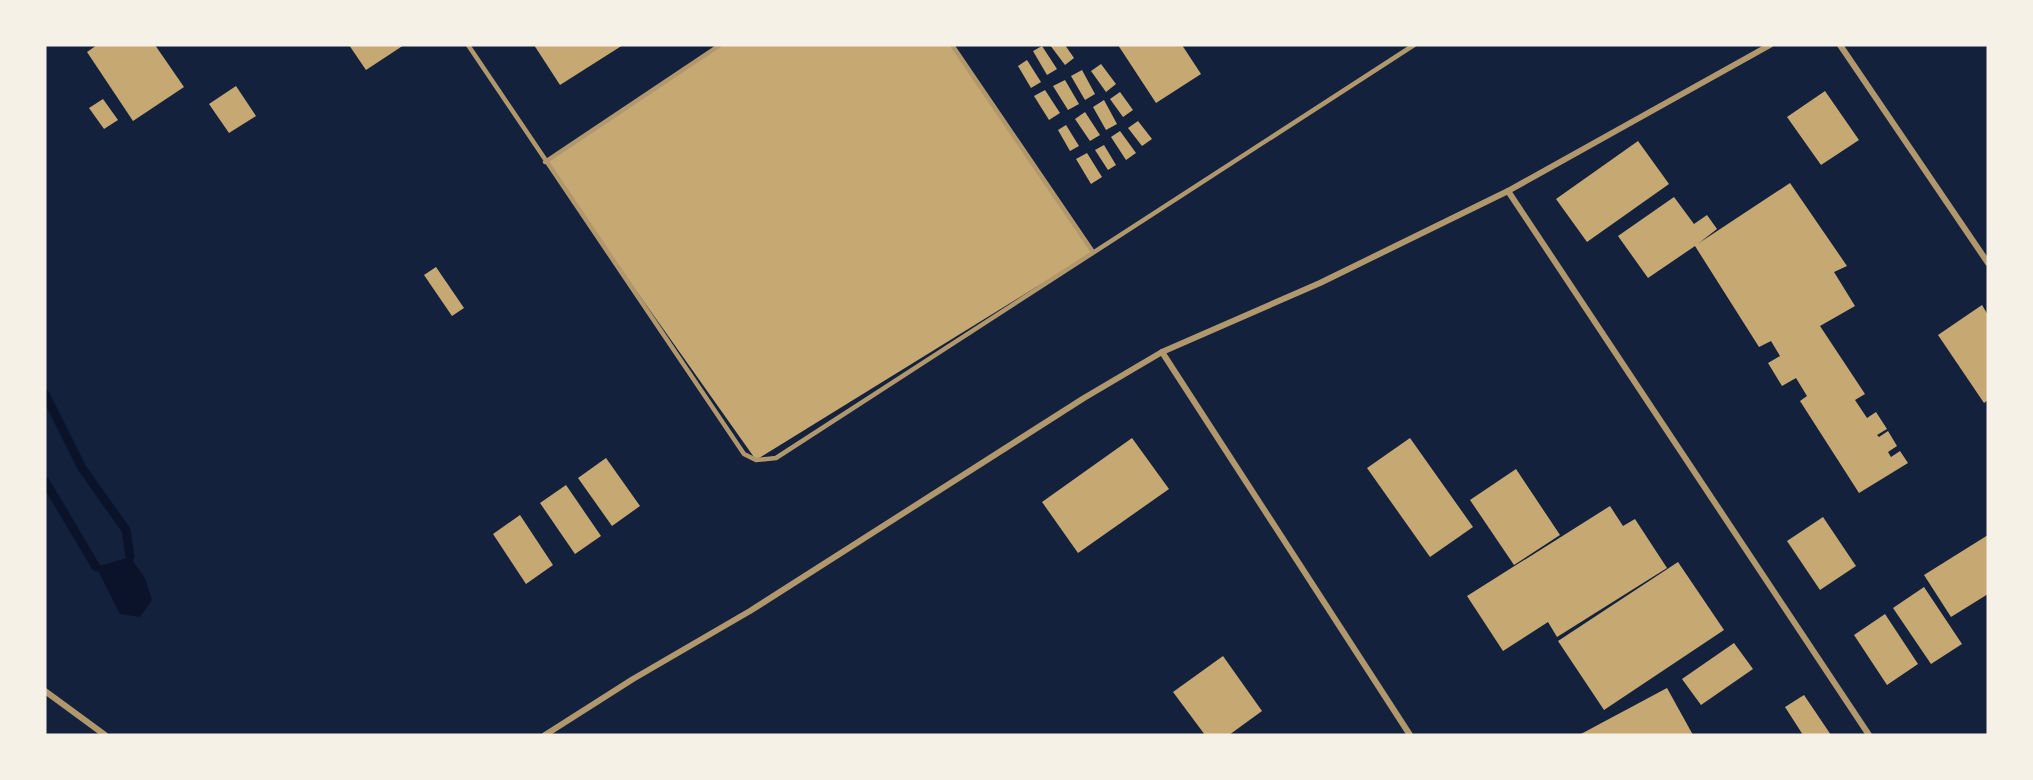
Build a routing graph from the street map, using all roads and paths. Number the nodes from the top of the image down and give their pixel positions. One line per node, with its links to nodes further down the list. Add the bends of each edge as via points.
1 (468, 45): 7 (lane)
2 (720, 45): 7 (lane)
3 (952, 45): 9 (lane)
4 (1414, 45): 9 (lane)
5 (1770, 45): 8 (street)
6 (1840, 45): 10 (street)
7 (545, 162): 9 (lane, via 744,454 756,460 776,458)
8 (1508, 191): 11 (street, via 1320,283); 16 (street)
9 (1093, 252)
10 (1988, 263)
11 (1162, 352): 14 (street); 15 (street)
12 (45, 690): 13 (street)
13 (105, 735)
14 (545, 735)
15 (1410, 735)
16 (1869, 735)

